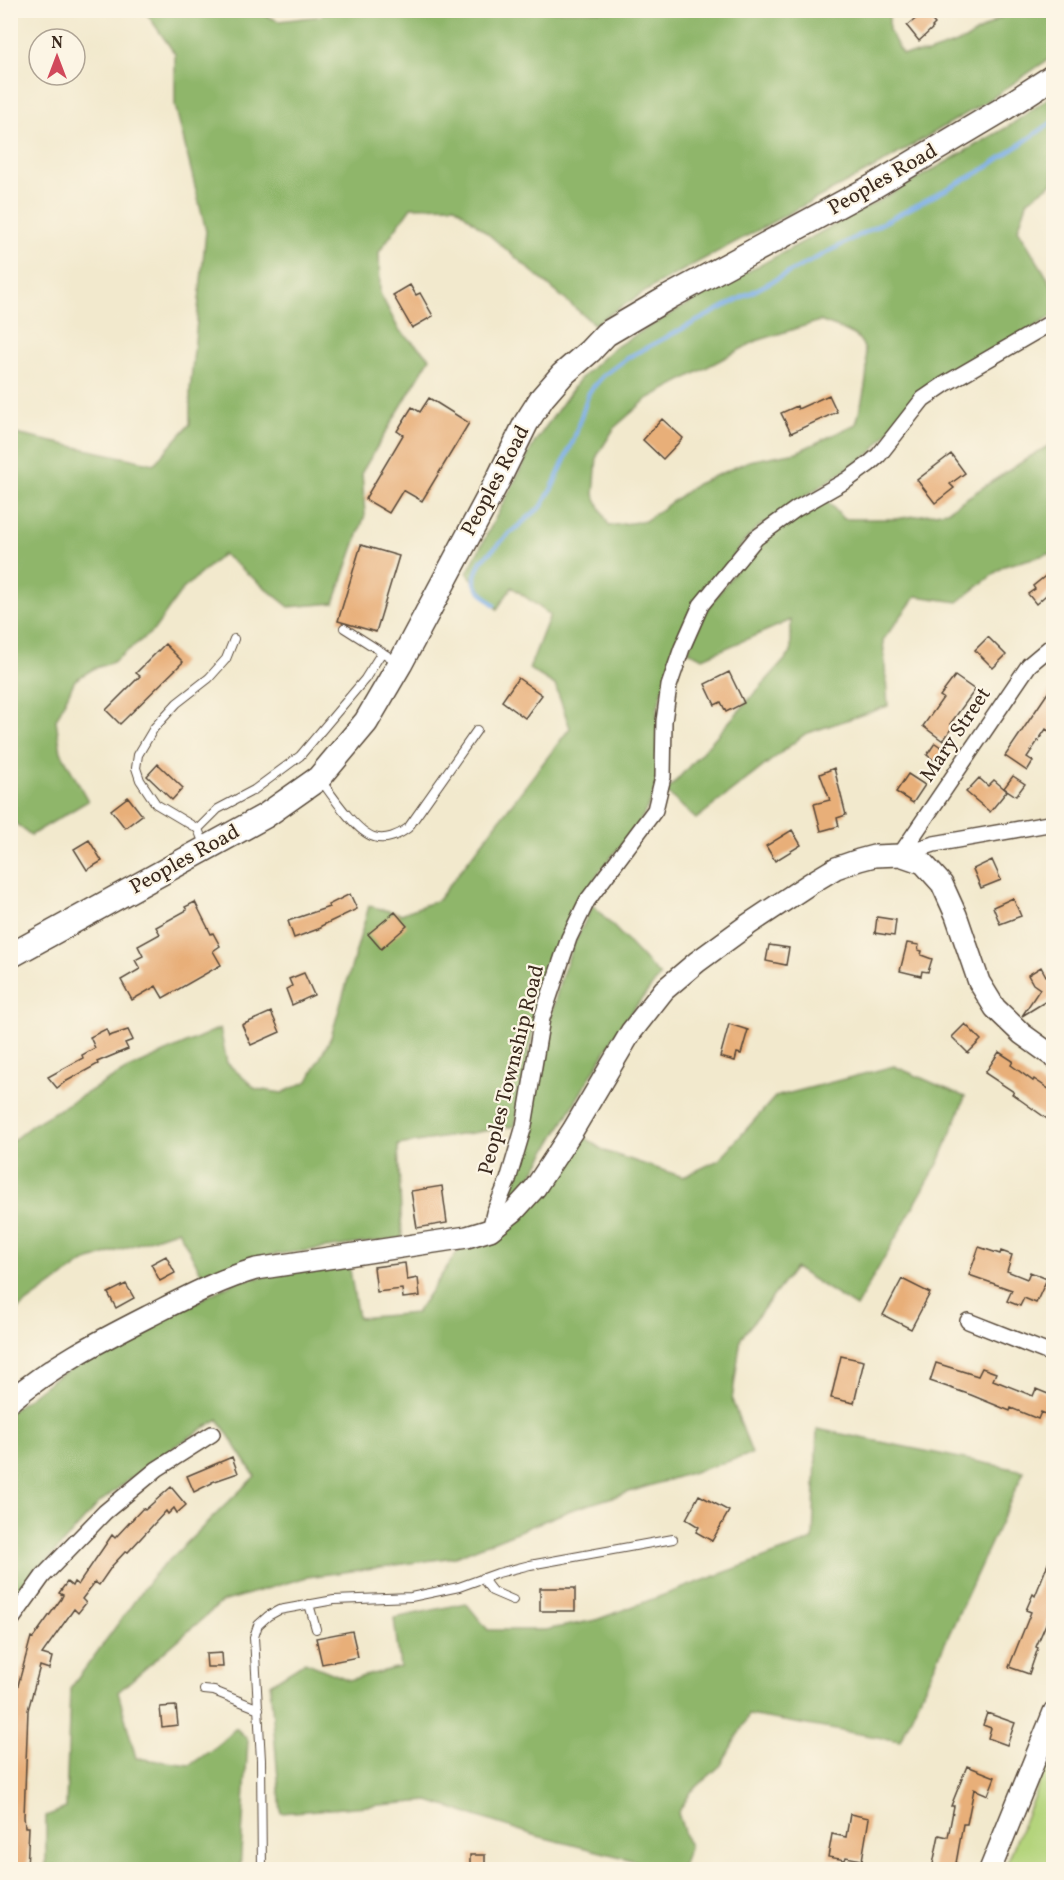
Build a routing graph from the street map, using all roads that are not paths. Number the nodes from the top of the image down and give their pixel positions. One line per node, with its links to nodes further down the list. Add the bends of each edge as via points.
1 (1053, 76): 6 (main road, Peoples Road, via 874,186 606,334 542,398)
2 (1047, 324): 14 (street, Peoples Township Road, via 923,399 869,464 756,538 701,605 667,694 663,777 654,810 587,901 569,938 542,1018 521,1135)
3 (344, 628): 6 (lane)
4 (234, 639): 10 (lane, via 226,659 177,703 154,728 138,754 136,768 149,795)
5 (1053, 644): 11 (street, Mary Street, via 1029,665)
6 (391, 658): 8 (main road, Peoples Road, via 366,722); 10 (lane, via 364,679 300,756 254,790 218,809)
7 (477, 730): 8 (lane, via 408,828 392,837 369,835 343,810)
8 (319, 778): 10 (main road, Peoples Road, via 265,816)
9 (1053, 823): 11 (street, via 934,844)
10 (202, 839): 12 (main road, Peoples Road)
11 (900, 855): 13 (street, via 923,863 942,884 979,982 995,1008); 14 (street, via 873,856 836,868 749,924 664,990 631,1032 535,1188)
12 (10, 956)
13 (1053, 1057)
14 (490, 1230): 17 (street, via 234,1275 80,1352)
15 (968, 1322): 16 (street)
16 (1053, 1355)
17 (10, 1401)
18 (212, 1434): 23 (street, via 157,1469 105,1512 43,1576)
19 (673, 1539): 20 (lane, via 530,1565)
20 (482, 1578): 21 (lane, via 492,1591); 22 (lane, via 411,1597)
21 (513, 1600)
22 (309, 1604): 24 (lane); 26 (lane, via 279,1610 258,1625 254,1649)
23 (10, 1622)
24 (316, 1629)
25 (204, 1690): 26 (lane)
26 (259, 1709): 28 (lane)
27 (1053, 1712): 29 (street)
28 (262, 1869)
29 (990, 1869)

